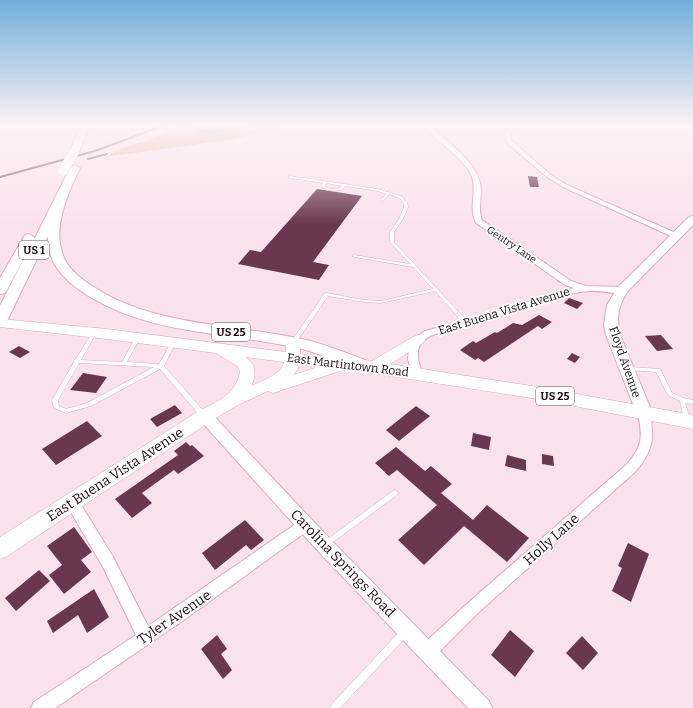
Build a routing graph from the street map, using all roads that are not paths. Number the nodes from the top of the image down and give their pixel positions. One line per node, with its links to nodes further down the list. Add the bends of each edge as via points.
1 (72, 158): 5 (highway, US 1, bridge)
2 (77, 158): 5 (highway, US 1)
3 (461, 158): 15 (street, Gentry Lane, via 474,174 478,186 476,215 479,221 568,283)
4 (528, 158): 11 (street, via 556,181 574,191)
5 (69, 169): 7 (highway, US 1); 14 (highway, US 1)
6 (291, 177): 8 (lane)
7 (64, 190): 18 (highway, US 1); 25 (highway, US 25, via 54,229 56,255 73,278 97,297 124,309 161,320)
8 (389, 192): 9 (lane); 13 (lane, via 400,197 406,205 391,239)
9 (382, 200)
10 (693, 219): 11 (main road)
11 (676, 235): 17 (main road)
12 (354, 256): 13 (lane)
13 (413, 266): 16 (lane)
14 (1, 288)
15 (585, 289): 17 (street, East Buena Vista Avenue); 19 (street, East Buena Vista Avenue, via 559,293)
16 (435, 290): 19 (lane); 25 (lane, via 381,302 327,294)
17 (622, 290): 31 (main road, Floyd Avenue, via 613,305 611,325)
18 (0, 322): 20 (main road, East Martintown Road / US 25)
19 (466, 322): 22 (street, East Buena Vista Avenue, via 428,334)
20 (94, 333): 21 (main road, East Martintown Road / US 25); 26 (lane)
21 (138, 338): 23 (main road, East Martintown Road / US 25); 27 (lane)
22 (418, 340): 30 (main road); 32 (street, via 414,346 413,359)
23 (174, 342): 24 (main road, East Martintown Road / US 25); 29 (lane)
24 (214, 347): 25 (main road, East Martintown Road / US 25); 34 (main road, via 245,366 245,382)
25 (293, 350): 28 (main road, East Martintown Road / US 25); 30 (highway, US 25, via 302,344); 34 (main road, East Buena Vista Avenue, via 290,368 274,382)
26 (76, 361): 27 (lane); 29 (lane, via 55,400 56,407 66,411 89,405)
27 (123, 364): 29 (lane)
28 (347, 364): 30 (main road, East Martintown Road / US 25); 34 (main road)
29 (161, 366): 37 (lane)
30 (370, 366): 32 (main road, East Martintown Road / US 25)
31 (626, 369): 33 (lane, via 658,370 670,394); 36 (main road, Floyd Avenue)
32 (417, 373): 36 (main road, East Martintown Road / US 25)
33 (682, 400): 35 (lane); 38 (lane)
34 (232, 401): 37 (main road, East Buena Vista Avenue)
35 (693, 402)
36 (644, 412): 38 (main road, East Martintown Road / US 25); 46 (street, Holly Lane, via 648,439 641,456 631,468)
37 (205, 416): 40 (main road, East Buena Vista Avenue); 41 (street, Carolina Springs Road)
38 (690, 421)
39 (395, 493): 42 (lane)
40 (72, 502): 43 (main road, East Buena Vista Avenue); 45 (street, via 108,562)
41 (305, 525): 42 (street, Carolina Springs Road); 45 (street, Tyler Avenue)
42 (324, 545): 44 (street, Carolina Springs Road)
43 (0, 549)
44 (407, 630): 46 (street, Carolina Springs Road); 49 (lane)
45 (145, 637): 48 (street, Tyler Avenue)
46 (427, 652): 47 (street, Carolina Springs Road)
47 (478, 706)
48 (40, 708)
49 (334, 708)

